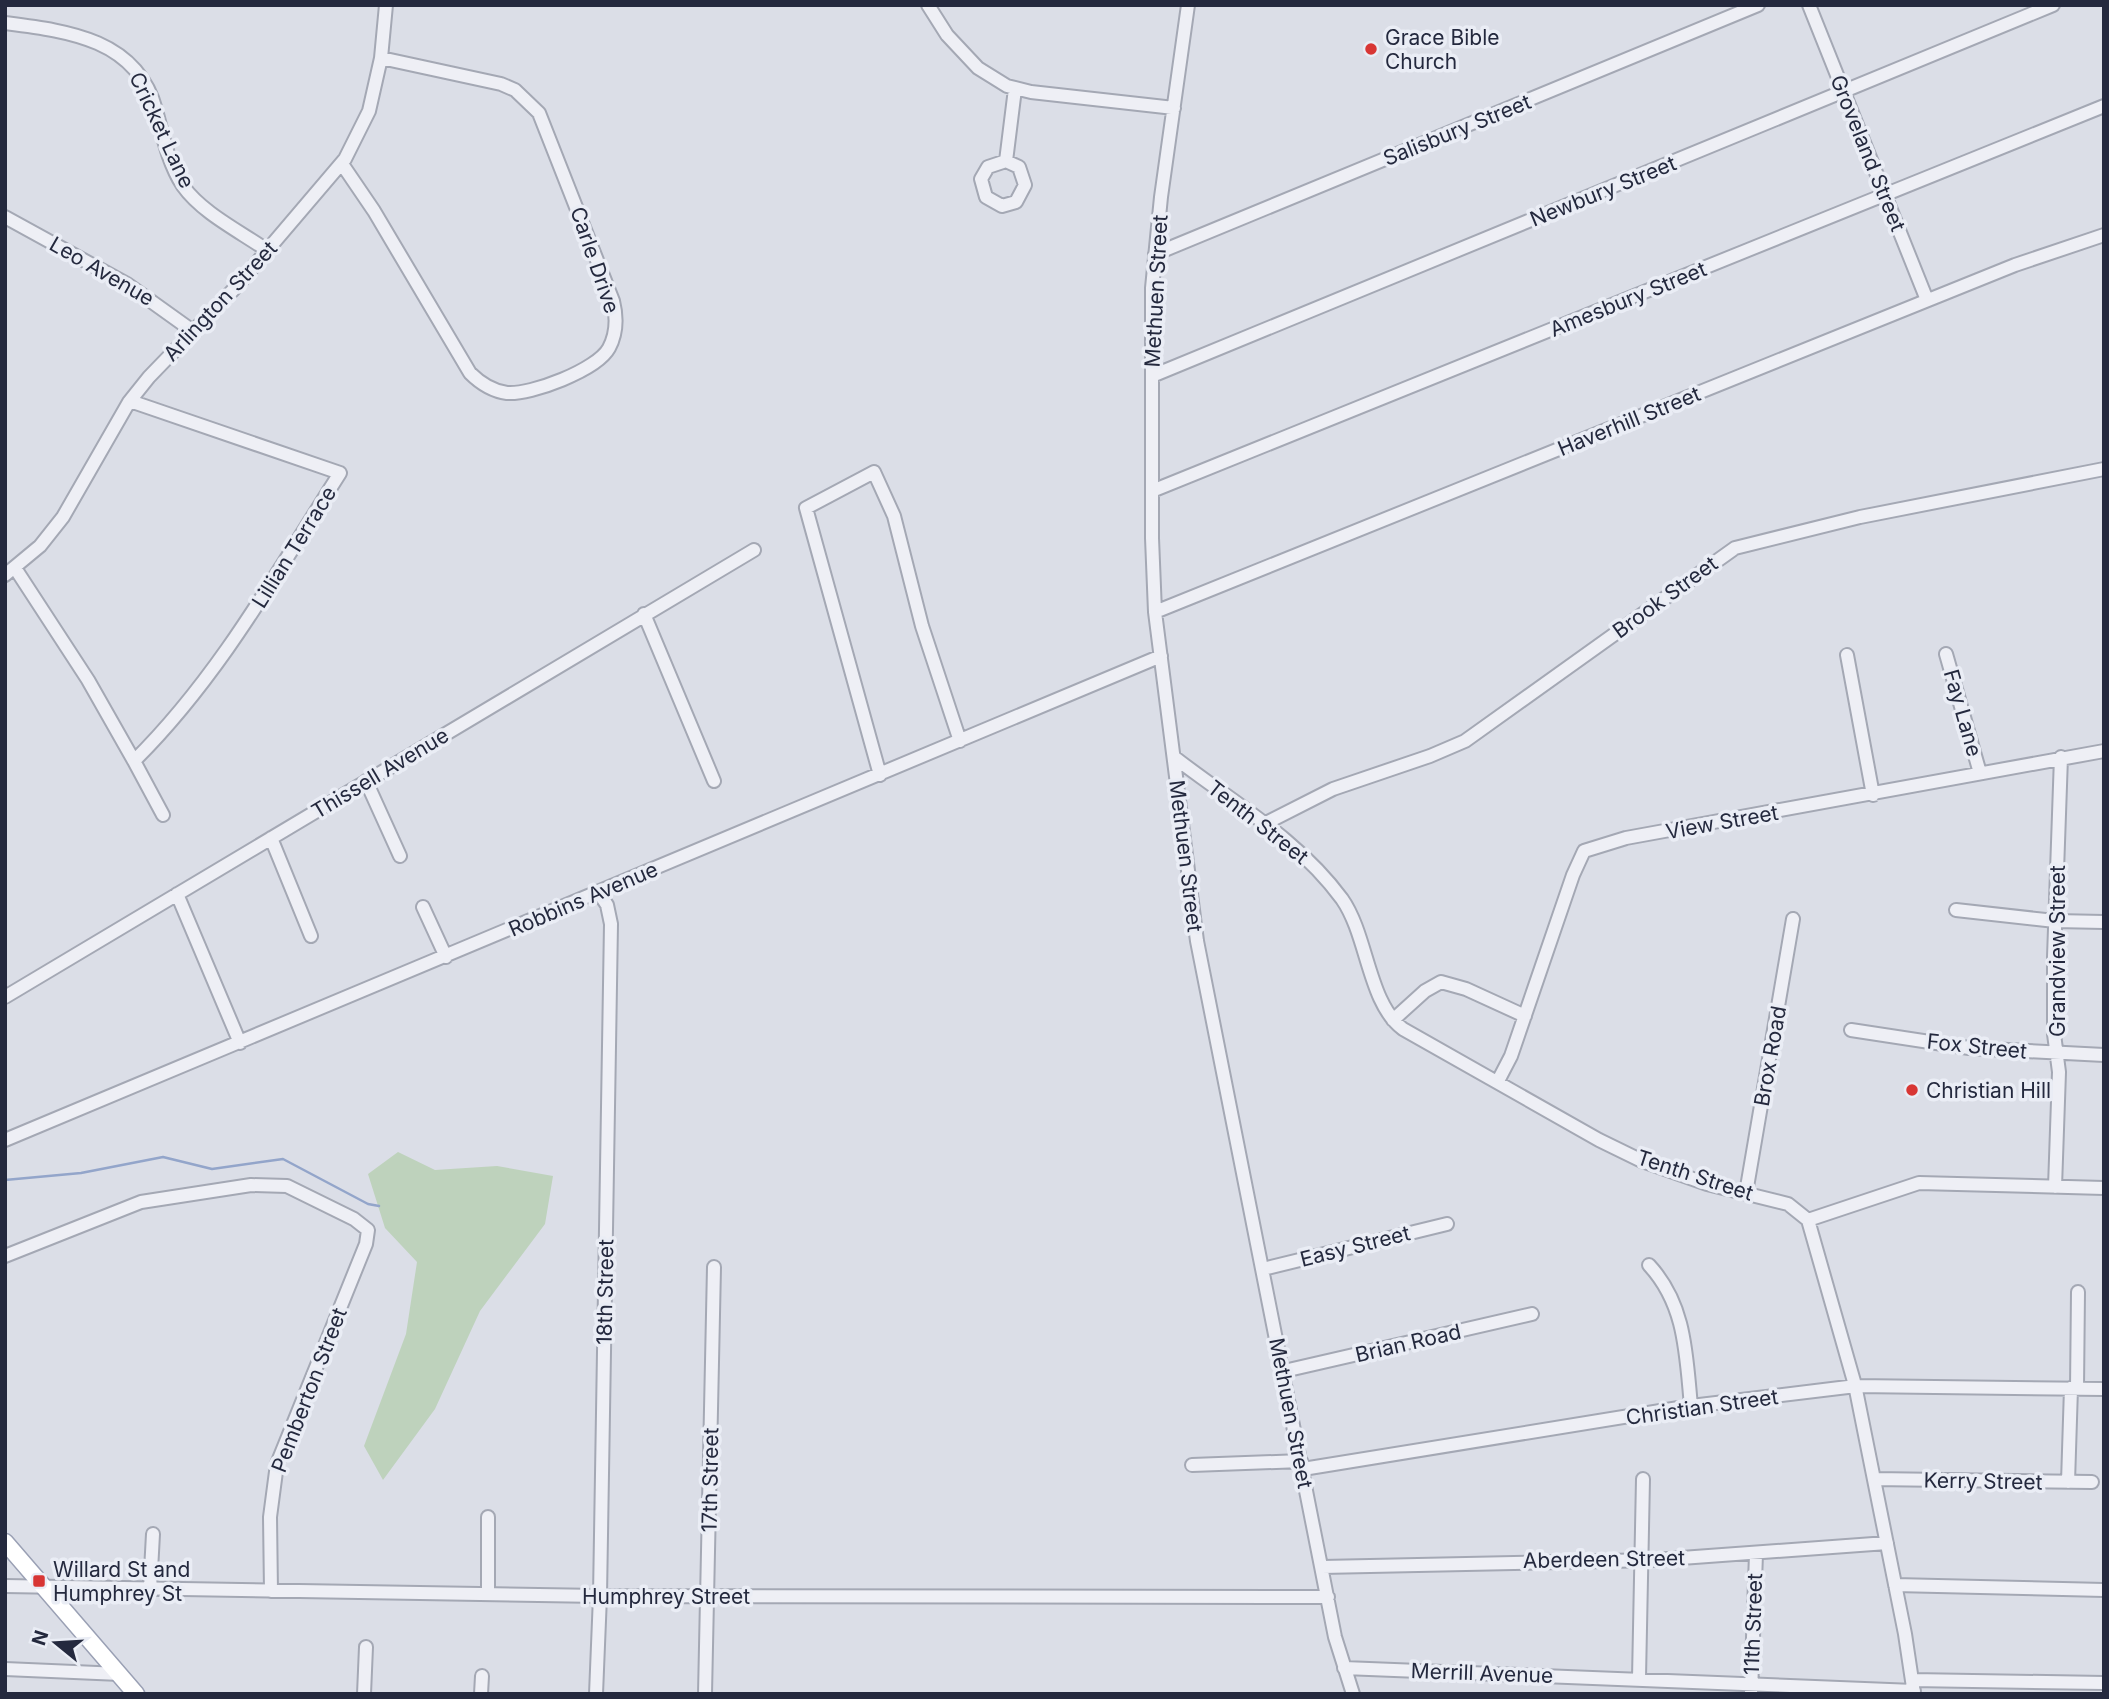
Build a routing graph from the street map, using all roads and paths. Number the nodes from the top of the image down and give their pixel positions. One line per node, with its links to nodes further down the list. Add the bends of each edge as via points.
1 (386, 5): 8 (street, Arlington Street)
2 (928, 5): 9 (street, via 947,35 978,68)
3 (1188, 5): 12 (street, Methuen Street)
4 (1758, 5): 19 (street, Salisbury Street)
5 (1809, 5): 10 (street, Groveland Street)
6 (2053, 5): 10 (street, Newbury Street)
7 (5, 23): 18 (street, Cricket Lane, via 79,35 125,58 149,92 169,157 184,186 201,204)
8 (381, 58): 14 (street, Arlington Street, via 363,127); 14 (street, Carle Drive, via 500,84 515,90 539,113 613,301 617,317 609,348 587,368 527,391 510,393 480,384)
9 (1015, 89): 12 (street); 13 (street)
10 (1843, 92): 15 (street, Groveland Street); 22 (street, Newbury Street)
11 (2104, 106): 15 (street, Amesbury Street)
12 (1174, 108): 19 (street, Methuen Street)
13 (1006, 161)
14 (342, 164): 18 (street, Arlington Street)
15 (1885, 195): 20 (street, Groveland Street); 25 (street, Amesbury Street)
16 (5, 217): 21 (street, Leo Avenue, via 127,284)
17 (2104, 235): 20 (street, Haverhill Street)
18 (268, 251): 21 (street, Arlington Street)
19 (1155, 254): 22 (street, Methuen Street)
20 (1927, 300): 28 (street, Haverhill Street)
21 (194, 332): 23 (street, Arlington Street)
22 (1152, 376): 25 (street, Methuen Street)
23 (130, 401): 27 (street, Arlington Street, via 63,517 40,546); 37 (street, Lillian Terrace, via 340,473 242,628)
24 (2104, 470): 44 (street, Brook Street, via 1794,531 1735,548 1465,741 1333,789)
25 (1152, 491): 28 (street, Methuen Street)
26 (754, 550): 29 (street, Thissell Avenue)
27 (10, 572): 37 (street, via 88,680)
28 (1155, 612): 32 (street, Methuen Street)
29 (644, 614): 40 (street); 41 (street, Thissell Avenue)
30 (1947, 654): 38 (street, Fay Lane)
31 (1847, 655): 42 (street)
32 (1161, 656): 33 (street, Robbins Avenue); 35 (street, Methuen Street)
33 (960, 741): 39 (street, Robbins Avenue); 39 (street, via 922,626 894,516 874,472 806,508)
34 (2104, 751): 36 (street, View Street)
35 (1174, 757): 44 (street, Tenth Street); 73 (street, Methuen Street, via 1197,941)
36 (2061, 757): 38 (street, View Street); 52 (street, Grandview Street)
37 (134, 761): 43 (street)
38 (1980, 773): 42 (street, View Street)
39 (880, 775): 47 (street, Robbins Avenue)
40 (714, 780)
41 (366, 781): 45 (street, Thissell Avenue); 46 (street)
42 (1873, 794): 57 (street, View Street, via 1626,838 1584,850)
43 (163, 815)
44 (1266, 823): 58 (street, Tenth Street, via 1318,869 1349,910)
45 (271, 838): 48 (street, Thissell Avenue); 54 (street)
46 (400, 856)
47 (599, 893): 55 (street, Robbins Avenue); 101 (street, 18th Street, via 611,924)
48 (177, 894): 56 (street, Thissell Avenue); 60 (street)
49 (423, 906): 55 (street)
50 (1956, 910): 52 (street)
51 (1793, 919): 67 (street, Brox Road)
52 (2055, 921): 53 (street); 61 (street, Grandview Street, via 2054,1034)
53 (2104, 922)
54 (311, 936)
55 (446, 957): 60 (street, Robbins Avenue)
56 (5, 997)
57 (1525, 1016): 58 (street, via 1466,989 1438,983); 63 (street, View Street)
58 (1392, 1020): 63 (street, Tenth Street)
59 (1851, 1030): 61 (street, Fox Street, via 1969,1048)
60 (240, 1043): 64 (street, Robbins Avenue)
61 (2058, 1054): 62 (street, Fox Street); 65 (street, Grandview Street)
62 (2104, 1055)
63 (1498, 1081): 67 (street, Tenth Street, via 1643,1161)
64 (5, 1140)
65 (2055, 1187): 66 (street); 68 (street, via 1919,1183)
66 (2104, 1188)
67 (1746, 1193): 68 (street, Tenth Street, via 1788,1204)
68 (1808, 1220): 77 (street)
69 (1447, 1224): 73 (street, Easy Street)
70 (5, 1256): 99 (street, Pemberton Street, via 141,1202 251,1185 287,1186 368,1230 277,1464 270,1517)
71 (1649, 1265): 80 (street, via 1669,1289 1678,1314)
72 (714, 1267): 102 (street, 17th Street)
73 (1263, 1269): 76 (street, Methuen Street)
74 (2078, 1292): 78 (street)
75 (1532, 1314): 76 (street, Brian Road)
76 (1284, 1371): 82 (street, Methuen Street)
77 (1856, 1386): 78 (street, Christian Street); 80 (street, Christian Street); 84 (street)
78 (2074, 1388): 79 (street, Christian Street); 85 (street)
79 (2104, 1389)
80 (1691, 1406): 82 (street, Christian Street)
81 (1192, 1465): 82 (street, Christian Street)
82 (1302, 1465): 93 (street, Methuen Street)
83 (1643, 1479): 92 (street)
84 (1874, 1479): 85 (street, Kerry Street); 90 (street)
85 (2068, 1482): 86 (street, Kerry Street)
86 (2092, 1482)
87 (488, 1517): 100 (street)
88 (153, 1534): 97 (street)
89 (5, 1542): 96 (main road)
90 (1887, 1543): 91 (street, Aberdeen Street); 94 (street)
91 (1756, 1554): 92 (street, Aberdeen Street); 112 (street, 11th Street)
92 (1641, 1560): 93 (street, Aberdeen Street); 109 (street)
93 (1322, 1567): 103 (street, Methuen Street)
94 (1895, 1585): 98 (street); 111 (street)
95 (5, 1586): 96 (street, Humphrey Street)
96 (45, 1586): 97 (street, Humphrey Street); 107 (main road)
97 (150, 1589): 99 (street, Humphrey Street)
98 (2104, 1590)
99 (271, 1591): 100 (street, Humphrey Street)
100 (488, 1592): 101 (street, Humphrey Street)
101 (600, 1596): 102 (street, Humphrey Street); 116 (street, 18th Street)
102 (707, 1596): 103 (street, Humphrey Street); 117 (street, 17th Street)
103 (1328, 1597): 105 (street, Methuen Street)
104 (366, 1647): 114 (street)
105 (1344, 1668): 109 (street, Merrill Avenue); 118 (street, Methuen Street)
106 (5, 1669): 107 (street)
107 (120, 1674): 113 (main road)
108 (482, 1676): 115 (street)
109 (1639, 1678): 112 (street, Merrill Avenue)
110 (2104, 1683): 111 (street, Merrill Avenue)
111 (1913, 1688): 112 (street, Merrill Avenue)
112 (1752, 1690)
113 (136, 1694)
114 (365, 1694)
115 (481, 1694)
116 (596, 1694)
117 (705, 1694)
118 (1353, 1694)

